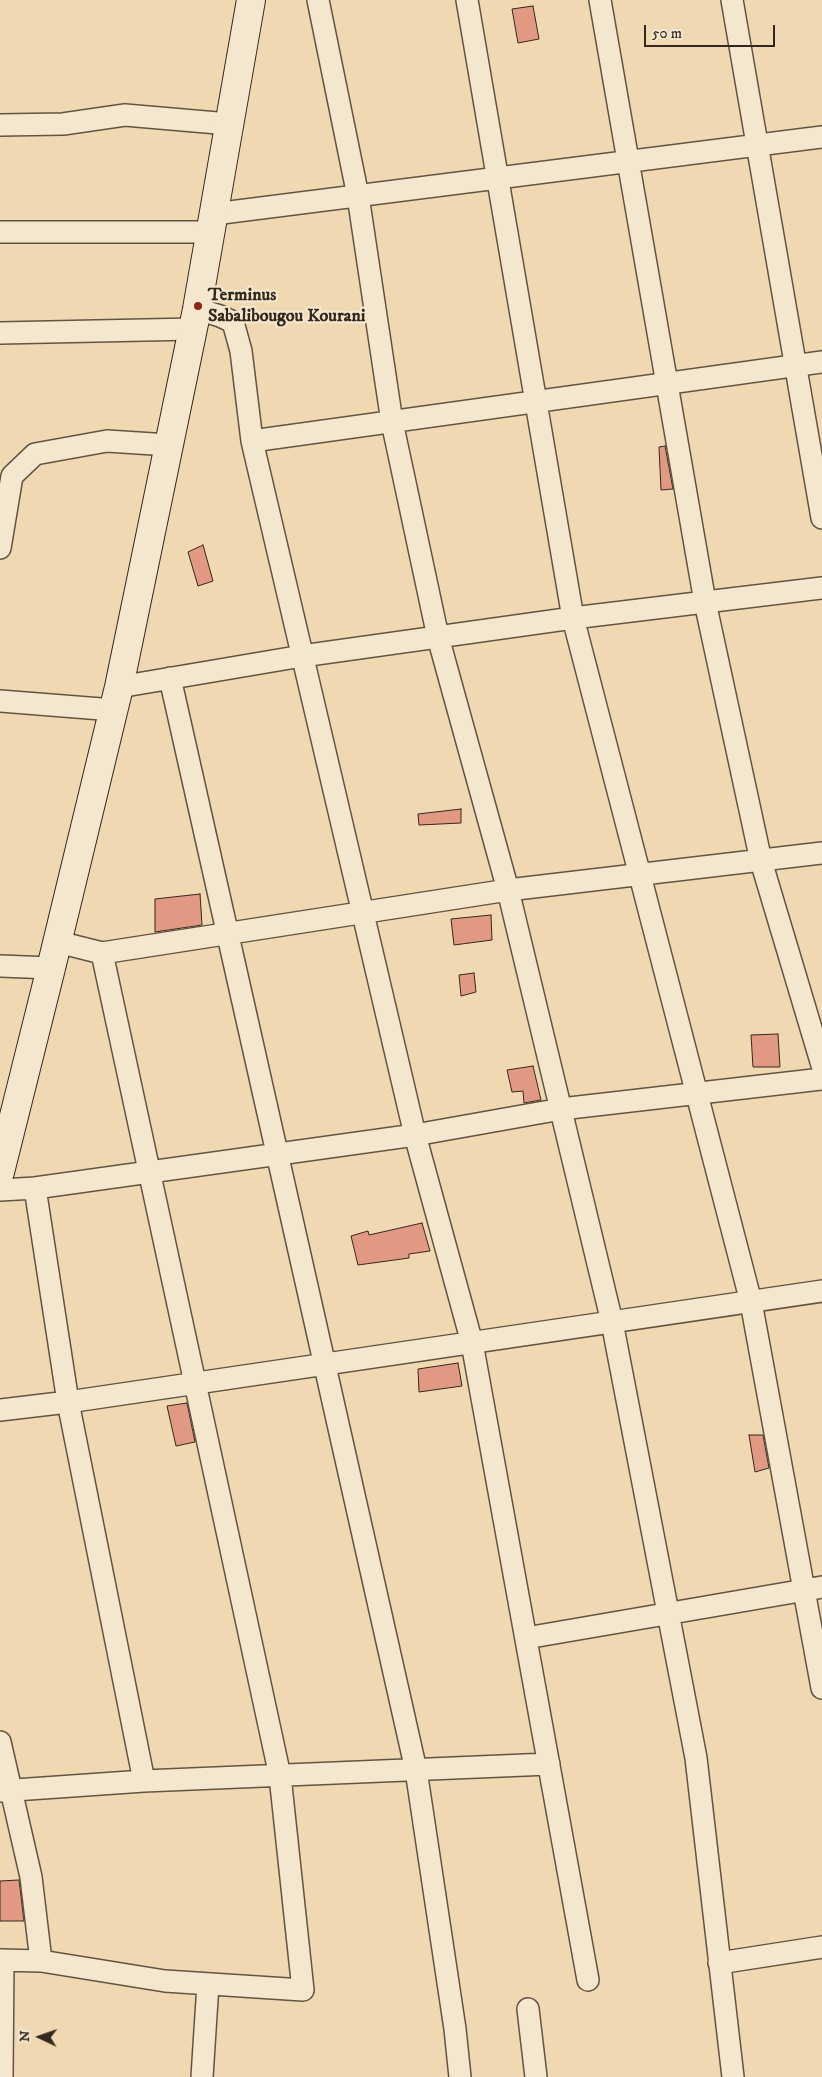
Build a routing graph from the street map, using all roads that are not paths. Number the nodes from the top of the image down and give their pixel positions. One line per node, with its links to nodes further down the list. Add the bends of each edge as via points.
1 (251, 0): 7 (main road)
2 (318, 0): 12 (street)
3 (467, 0): 11 (street)
4 (600, 0): 10 (street)
5 (732, 0): 9 (street)
6 (0, 124): 7 (street, via 63,124 125,115)
7 (229, 124): 13 (main road)
8 (822, 137): 9 (street)
9 (757, 145): 10 (street); 18 (street)
10 (628, 162): 11 (street); 19 (street)
11 (498, 178): 12 (street); 20 (street)
12 (358, 196): 13 (street); 21 (street)
13 (212, 223): 14 (street); 15 (main road)
14 (0, 232)
15 (195, 319): 16 (street); 22 (street, via 233,322 241,351); 23 (main road)
16 (0, 334)
17 (822, 362): 18 (street)
18 (796, 366): 19 (street); 24 (street)
19 (667, 384): 20 (street); 27 (street)
20 (536, 402): 21 (street); 28 (street)
21 (392, 422): 22 (street); 29 (street)
22 (252, 441): 30 (street)
23 (169, 445): 25 (street, via 106,441 35,454 12,476); 32 (main road)
24 (822, 518)
25 (0, 548)
26 (822, 588): 27 (street)
27 (705, 602): 28 (street); 35 (street)
28 (573, 618): 29 (street); 36 (street)
29 (438, 638): 30 (street); 37 (street)
30 (302, 656): 31 (street); 38 (street)
31 (170, 678): 32 (street); 39 (street)
32 (116, 698): 33 (street); 40 (main road)
33 (0, 701)
34 (822, 853): 35 (street)
35 (761, 860): 36 (street); 44 (street)
36 (640, 875): 37 (street); 46 (street)
37 (508, 890): 38 (street); 47 (street)
38 (363, 913): 39 (street); 49 (street)
39 (228, 934): 41 (street); 50 (street)
40 (58, 942): 41 (street); 43 (main road)
41 (102, 953): 52 (street)
42 (0, 966): 43 (street)
43 (51, 968): 48 (main road)
44 (822, 1065)
45 (822, 1079): 46 (street)
46 (698, 1093): 47 (street); 56 (street)
47 (561, 1109): 49 (street); 57 (street)
48 (6, 1118): 51 (main road)
49 (415, 1136): 50 (street); 58 (street)
50 (277, 1154): 52 (street); 59 (street)
51 (0, 1172)
52 (149, 1172): 53 (street); 60 (street)
53 (35, 1188): 54 (street); 61 (street)
54 (0, 1190)
55 (822, 1291): 56 (street)
56 (751, 1302): 57 (street); 63 (street)
57 (612, 1322): 58 (street); 64 (street)
58 (472, 1343): 59 (street); 65 (street)
59 (324, 1364): 60 (street); 69 (street)
60 (195, 1383): 61 (street); 70 (street)
61 (68, 1402): 62 (street); 71 (street)
62 (0, 1410)
63 (813, 1588): 64 (street); 66 (street)
64 (668, 1613): 65 (street); 76 (street, via 696,1758)
65 (526, 1638): 68 (street)
66 (822, 1688)
67 (0, 1742): 72 (street)
68 (549, 1764): 69 (street); 77 (street)
69 (416, 1770): 70 (street); 82 (street)
70 (280, 1776): 71 (street); 78 (street, via 303,1990)
71 (144, 1781): 72 (street)
72 (6, 1791): 75 (street, via 31,1877)
73 (822, 1947): 76 (street)
74 (2, 1960): 75 (street); 80 (street)
75 (41, 1961): 78 (street, via 165,1981)
76 (720, 1963): 84 (street)
77 (588, 1980)
78 (208, 1984): 81 (street)
79 (528, 2009): 83 (street)
80 (2, 2077)
81 (202, 2077)
82 (460, 2077)
83 (536, 2077)
84 (733, 2077)

